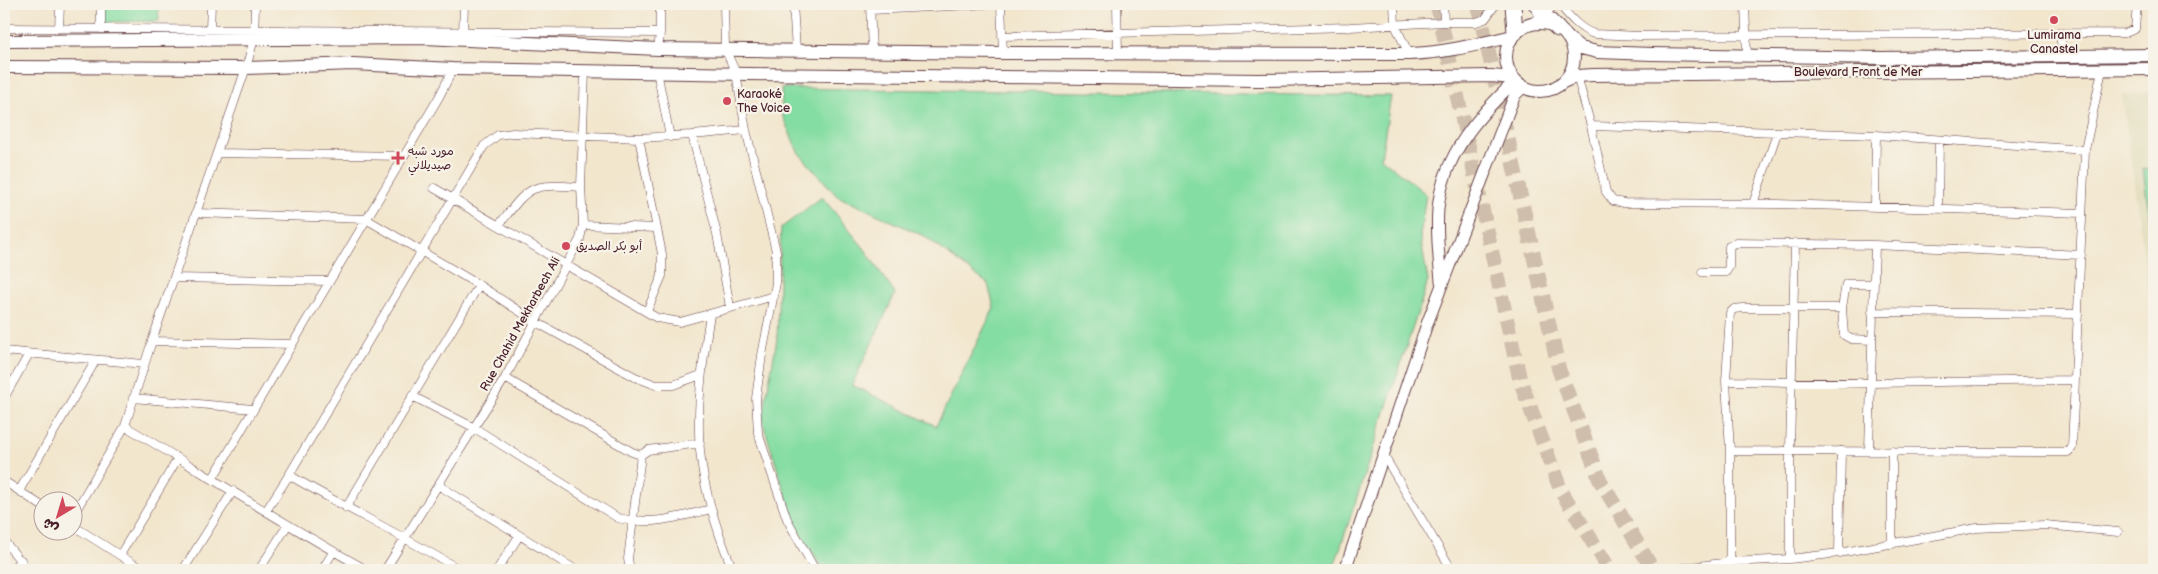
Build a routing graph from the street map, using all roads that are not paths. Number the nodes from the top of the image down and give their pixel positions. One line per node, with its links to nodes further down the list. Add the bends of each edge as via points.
1 (60, 4): 24 (street)
2 (101, 4): 25 (street)
3 (211, 4): 26 (street)
4 (255, 4): 33 (street)
5 (464, 4): 34 (street)
6 (660, 4): 30 (street)
7 (724, 4): 38 (street)
8 (794, 4): 39 (street)
9 (991, 4): 19 (street)
10 (1001, 4): 35 (street)
11 (1117, 4): 28 (street)
12 (1394, 4): 22 (street)
13 (1443, 4): 21 (street)
14 (1496, 4): 21 (street, via 1492,12 1480,21)
15 (1513, 4): 27 (highway)
16 (1558, 4): 20 (street); 32 (street, via 1578,26 1594,34)
17 (1745, 4): 32 (street)
18 (2137, 4): 29 (street, via 2135,29 2124,33)
19 (871, 7): 40 (street)
20 (1540, 9): 27 (street); 31 (highway)
21 (1444, 22): 22 (street)
22 (1395, 25): 28 (street); 43 (street)
23 (4, 28): 24 (street)
24 (59, 29): 25 (street)
25 (101, 29): 26 (street)
26 (210, 29): 33 (street)
27 (1518, 31): 31 (main road, via 1543,24); 43 (main road, via 1461,48); 56 (main road, via 1507,47 1506,58)
28 (1118, 32): 35 (street); 42 (street)
29 (2059, 32): 32 (street); 46 (street)
30 (660, 33): 34 (street); 37 (street)
31 (1562, 33): 45 (main road, via 1580,48 1597,52); 57 (main road, via 1573,55 1569,74)
32 (1746, 34): 45 (street)
33 (254, 35): 34 (main road); 36 (main road); 48 (street)
34 (463, 35): 37 (main road)
35 (1002, 36): 41 (street)
36 (4, 41)
37 (658, 49): 38 (main road)
38 (725, 49): 39 (main road); 54 (street)
39 (796, 50): 40 (main road)
40 (872, 51): 41 (main road)
41 (1003, 53): 42 (main road)
42 (1118, 54): 43 (main road)
43 (1409, 54)
44 (2154, 55): 46 (main road)
45 (1747, 56): 46 (main road)
46 (2064, 56)
47 (4, 67): 48 (main road)
48 (246, 68): 49 (main road, via 353,64); 68 (street)
49 (453, 69): 51 (main road); 69 (street)
50 (2154, 69): 52 (main road, Boulevard Front de Mer)
51 (585, 70): 53 (main road); 63 (street, Rue Chahid Mekharbech Ali)
52 (2102, 70): 55 (main road, Boulevard Front de Mer); 67 (street)
53 (657, 71): 54 (main road); 64 (street)
54 (736, 73): 56 (main road, via 1248,80 1491,76); 59 (street)
55 (1576, 76): 57 (main road, Boulevard Front de Mer); 58 (street)
56 (1517, 82): 57 (main road, via 1540,91); 92 (main road); 92 (main road, via 1498,97 1464,138 1446,176 1438,207)
57 (1563, 82)
58 (1591, 126): 60 (street); 73 (street, via 1606,192 1613,201)
59 (746, 130): 61 (street); 93 (street, via 776,251)
60 (1777, 133): 62 (street); 73 (street)
61 (692, 135): 64 (street); 94 (street, via 717,234)
62 (1876, 135): 66 (street); 74 (street)
63 (583, 136): 65 (street); 70 (street, Rue Chahid Mekharbech Ali); 72 (street, via 498,135 484,146)
64 (670, 136): 65 (street)
65 (639, 138): 81 (street)
66 (1939, 140): 67 (street); 75 (street)
67 (2086, 150): 77 (street)
68 (218, 153): 69 (street); 76 (street)
69 (404, 156): 78 (street)
70 (581, 187): 79 (street, via 547,185 529,190); 80 (street, Rue Chahid Mekharbech Ali)
71 (434, 188): 72 (street)
72 (452, 199): 79 (street); 84 (street)
73 (1753, 204): 74 (street)
74 (1875, 206): 75 (street)
75 (1938, 208): 77 (street)
76 (197, 212): 78 (street); 88 (street)
77 (2082, 213): 85 (street)
78 (366, 219): 84 (street); 89 (street)
79 (499, 224): 86 (street)
80 (583, 225): 81 (street); 86 (street, Rue Chahid Mekharbech Ali, via 580,239)
81 (656, 228): 97 (street, via 662,254 662,276)
82 (1795, 243): 83 (street); 87 (street, via 1731,244 1728,271); 95 (street)
83 (1875, 245): 85 (street); 90 (street)
84 (421, 253): 91 (street); 130 (street)
85 (2081, 255): 100 (street)
86 (567, 264): 97 (street); 101 (street, Rue Chahid Mekharbech Ali)
87 (1702, 272)
88 (175, 278): 89 (street); 103 (street)
89 (330, 282): 104 (street)
90 (1873, 284): 96 (street, via 1846,284); 98 (street)
91 (479, 285): 101 (street); 115 (street)
92 (1441, 286): 128 (main road)
93 (774, 296): 94 (street); 168 (street, via 756,398 758,432 786,519)
94 (730, 307): 99 (street)
95 (1794, 308): 96 (street); 112 (street, via 1734,309 1728,319); 113 (street)
96 (1842, 308): 102 (street, via 1844,335 1851,339)
97 (646, 311): 99 (street, via 657,318 680,322)
98 (1872, 312): 100 (street); 102 (street)
99 (710, 314): 109 (street)
100 (2078, 314): 111 (street)
101 (536, 322): 109 (street, via 635,378 656,385 673,385); 110 (street, Rue Chahid Mekharbech Ali)
102 (1872, 340): 114 (street)
103 (152, 341): 104 (street); 108 (street)
104 (291, 344): 118 (street)
105 (4, 351): 106 (street)
106 (29, 354): 107 (street); 116 (street)
107 (96, 360): 108 (street); 134 (street)
108 (144, 364): 117 (street)
109 (701, 375): 121 (street)
110 (505, 378): 120 (street, Rue Chahid Mekharbech Ali); 127 (street, via 632,452)
111 (2074, 380): 114 (street); 126 (street, via 2072,446 2068,452)
112 (1726, 381): 113 (street); 124 (street)
113 (1792, 383): 114 (street); 122 (street)
114 (1870, 383): 123 (street)
115 (412, 396): 120 (street); 138 (street)
116 (4, 398)
117 (133, 398): 118 (street); 119 (street)
118 (253, 409): 131 (street)
119 (125, 426): 129 (street); 137 (street)
120 (473, 427): 133 (street, Rue Chahid Mekharbech Ali); 141 (street, via 618,518)
121 (700, 443): 127 (street, via 648,450); 139 (street)
122 (1790, 450): 124 (street); 125 (street); 152 (street)
123 (1869, 450): 125 (street); 126 (street)
124 (1730, 451): 154 (street)
125 (1841, 451): 150 (street)
126 (1892, 451): 148 (street)
127 (641, 454): 141 (street)
128 (1384, 456): 169 (main road); 170 (street)
129 (178, 458): 131 (street); 151 (street)
130 (289, 475): 138 (street); 140 (street)
131 (213, 478): 135 (street)
132 (4, 481): 134 (street)
133 (438, 485): 145 (street); 146 (street, Rue Chahid Mekharbech Ali)
134 (19, 491): 136 (street)
135 (233, 491): 140 (street); 158 (street)
136 (32, 499)
137 (82, 500)
138 (346, 508): 146 (street)
139 (711, 508): 141 (street, via 672,519); 167 (street)
140 (266, 511): 142 (street)
141 (634, 522): 166 (street, via 628,559)
142 (287, 526): 149 (street); 159 (street)
143 (82, 531): 151 (street)
144 (2118, 532): 148 (street, via 2045,525 1977,528)
145 (519, 536): 164 (street); 165 (street)
146 (405, 537): 162 (street, Rue Chahid Mekharbech Ali); 163 (street)
147 (4, 540): 153 (street)
148 (1892, 544): 150 (street)
149 (333, 552): 160 (street); 161 (street)
150 (1839, 553): 152 (street)
151 (120, 555): 157 (street)
152 (1790, 559): 154 (street)
153 (21, 560): 155 (street); 156 (street)
154 (1730, 562): 171 (street)
155 (11, 570)
156 (28, 570)
157 (143, 570)
158 (183, 570)
159 (259, 570)
160 (322, 570)
161 (367, 570)
162 (385, 570)
163 (460, 570)
164 (497, 570)
165 (576, 570)
166 (630, 570)
167 (732, 570)
168 (814, 570)
169 (1345, 570)
170 (1452, 570)
171 (1668, 570)

